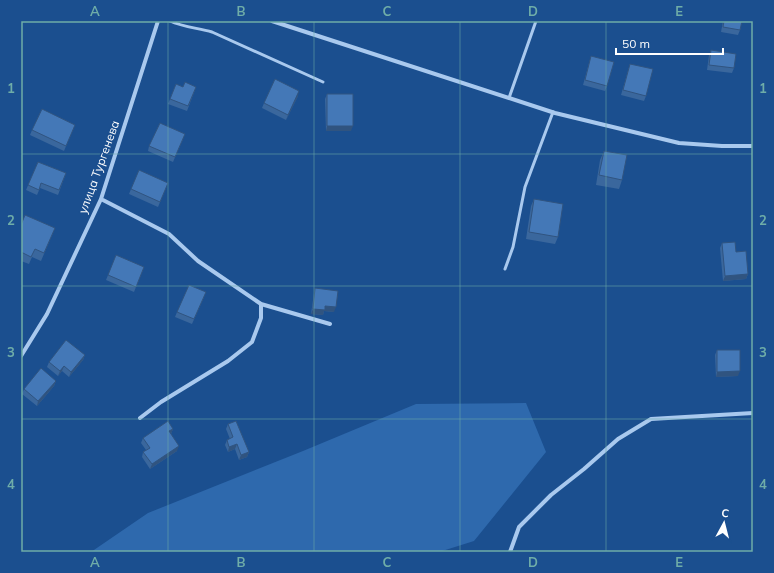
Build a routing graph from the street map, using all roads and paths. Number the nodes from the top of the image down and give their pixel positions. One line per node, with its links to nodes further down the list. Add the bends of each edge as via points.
1 (158, 21): 9 (street, улица Тургенева)
2 (170, 21): 5 (lane, via 212,32)
3 (272, 21): 6 (street)
4 (536, 21): 6 (lane)
5 (323, 82)
6 (509, 98): 7 (street)
7 (553, 112): 8 (street, via 679,143); 10 (lane, via 525,187 513,247)
8 (753, 146)
9 (101, 199): 11 (street, via 169,234 198,262); 13 (street, улица Тургенева, via 47,314)
10 (505, 269)
11 (261, 304): 12 (street); 15 (street, via 261,318 252,342 228,361 161,402)
12 (330, 324)
13 (21, 356)
14 (753, 413): 16 (street, via 651,419 618,439 551,495 519,527)
15 (140, 418)
16 (510, 552)

